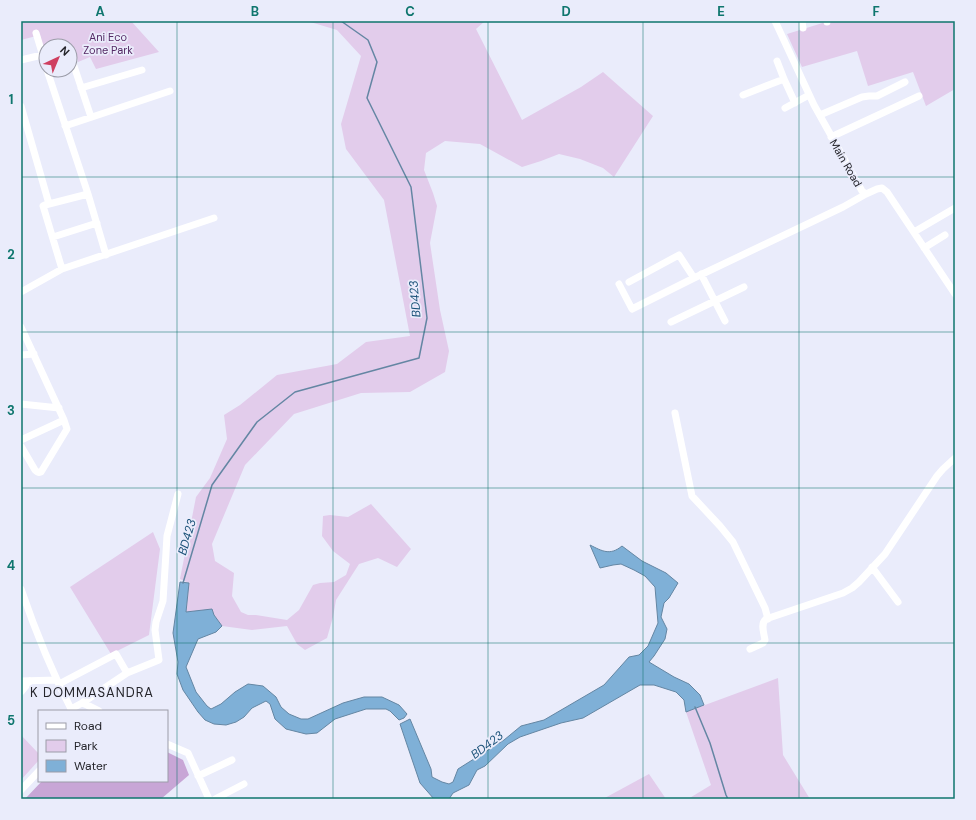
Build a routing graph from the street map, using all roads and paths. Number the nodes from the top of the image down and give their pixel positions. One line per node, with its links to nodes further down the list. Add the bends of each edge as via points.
1 (775, 21): 15 (street, Main Road)
2 (36, 33): 3 (street)
3 (38, 38)
4 (38, 56): 5 (street)
5 (21, 60)
6 (777, 61): 10 (street)
7 (142, 70): 12 (street)
8 (50, 78): 22 (street)
9 (78, 78): 12 (street)
10 (784, 79): 14 (street); 17 (street)
11 (905, 82): 20 (street, via 877,96 862,97)
12 (81, 88): 21 (street)
13 (170, 91): 21 (street)
14 (743, 95)
15 (809, 95): 17 (street); 20 (street, Main Road)
16 (919, 96): 23 (street)
17 (796, 103): 19 (street)
18 (21, 106): 26 (street)
19 (785, 108)
20 (820, 115): 23 (street, Main Road)
21 (91, 117): 22 (street)
22 (66, 126): 24 (street)
23 (831, 137): 25 (street, Main Road)
24 (88, 194): 26 (street); 29 (street)
25 (866, 194): 30 (street, Main Road, via 884,189); 36 (street)
26 (49, 204): 32 (street, via 45,204 44,209)
27 (955, 208): 30 (street)
28 (214, 218): 34 (street)
29 (97, 223): 32 (street); 34 (street)
30 (914, 232): 33 (street, Main Road)
31 (945, 235): 33 (street)
32 (53, 237): 35 (street)
33 (924, 248): 42 (street, Main Road)
34 (106, 255): 35 (street)
35 (62, 269): 41 (street)
36 (701, 274): 37 (street); 43 (street)
37 (694, 278): 38 (street, via 679,255); 39 (street, via 632,309)
38 (629, 282)
39 (619, 284)
40 (744, 287): 43 (street)
41 (21, 292)
42 (955, 294)
43 (715, 301): 44 (street); 45 (street)
44 (725, 321)
45 (671, 322)
46 (21, 328): 48 (street)
47 (21, 345): 48 (street)
48 (29, 345): 49 (street)
49 (34, 354): 50 (street); 52 (street)
50 (21, 355)
51 (21, 404): 52 (street)
52 (59, 408): 54 (street)
53 (675, 413): 62 (street, via 692,496 733,542)
54 (64, 420): 55 (street); 56 (street, via 66,431 41,472 35,470)
55 (21, 440)
56 (21, 446)
57 (955, 458): 59 (street, via 937,476 885,554)
58 (178, 494): 64 (street, via 167,536 163,601 155,630 159,660)
59 (872, 567): 61 (street); 62 (street, via 855,585 843,593)
60 (21, 589): 67 (street)
61 (898, 602)
62 (768, 619): 63 (street, via 762,624 765,640)
63 (750, 648)
64 (127, 673): 67 (street, via 116,654); 69 (street)
65 (21, 681): 66 (street)
66 (30, 681): 67 (street); 68 (street)
67 (58, 682): 70 (street)
68 (21, 692)
69 (82, 703): 70 (street); 71 (street)
70 (72, 710)
71 (97, 710)
72 (168, 744): 75 (street, via 188,753)
73 (232, 760): 75 (street)
74 (38, 772): 77 (street)
75 (198, 776): 78 (street)
76 (244, 784): 79 (street)
77 (21, 790)
78 (209, 799)
79 (215, 799)

